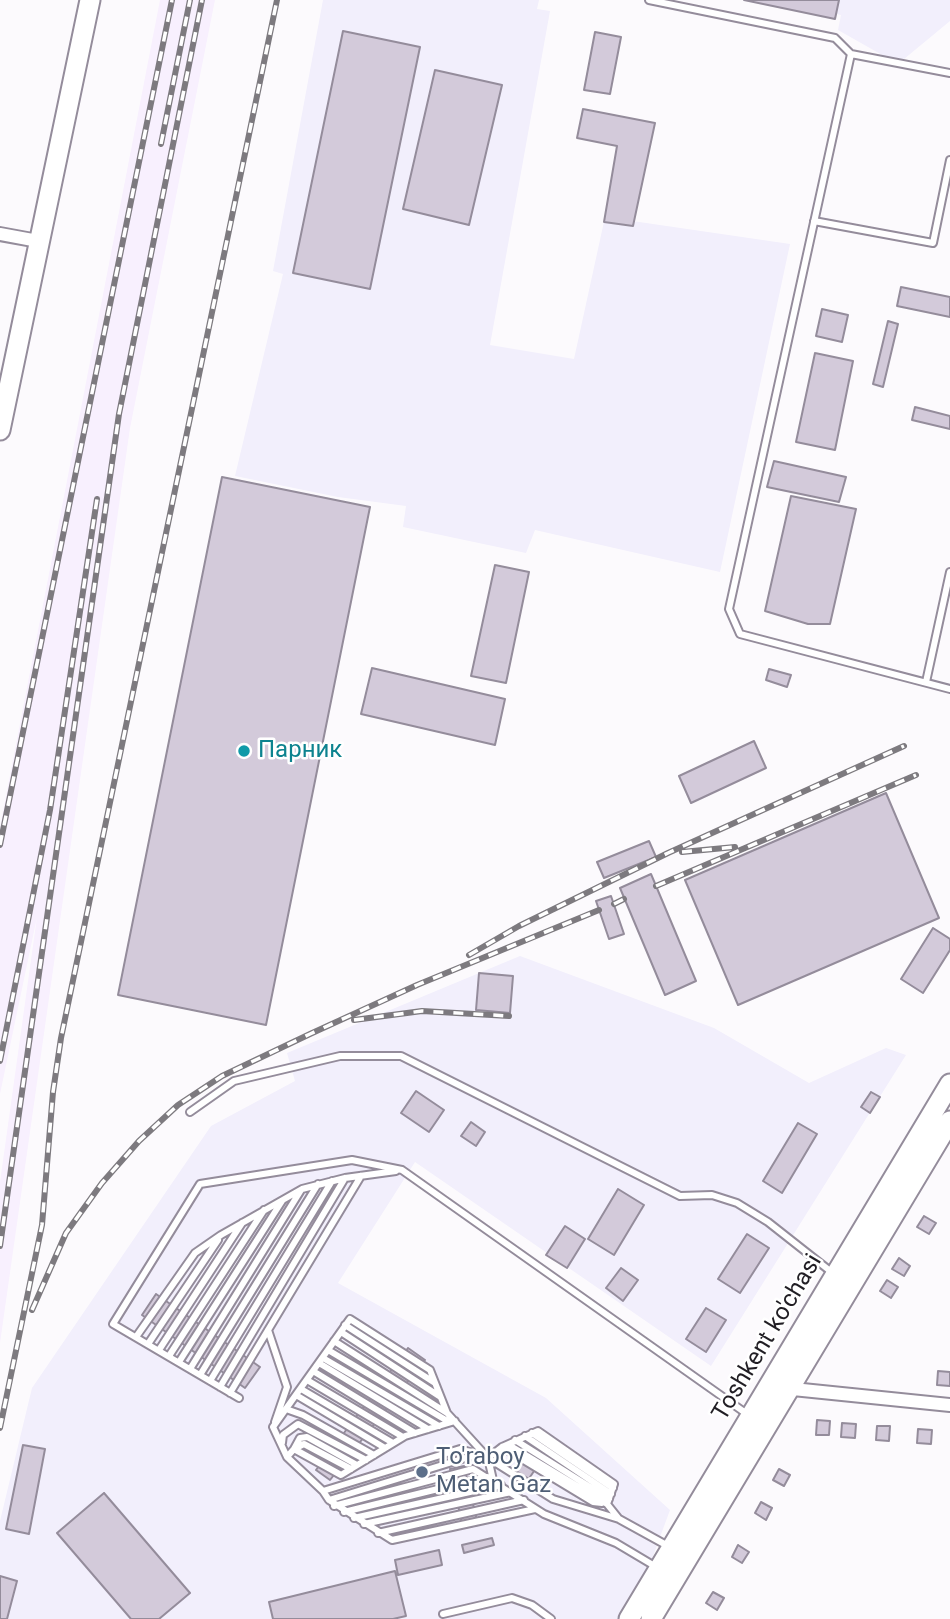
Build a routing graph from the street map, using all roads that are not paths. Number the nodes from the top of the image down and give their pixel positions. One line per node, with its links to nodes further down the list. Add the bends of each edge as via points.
1 (90, 0): 8 (main road)
2 (649, 0): 3 (lane, via 835,38)
3 (851, 54): 4 (lane); 6 (lane)
4 (950, 73)
5 (950, 160): 6 (lane, via 933,243)
6 (814, 221): 11 (lane, via 729,609 740,634)
7 (0, 234): 8 (street)
8 (38, 241): 9 (main road)
9 (0, 430)
10 (950, 572): 11 (lane)
11 (926, 682): 12 (lane)
12 (950, 689)
13 (950, 1084): 26 (main road, Toshkent ko'chasi)
14 (190, 1111): 26 (lane, via 234,1081 340,1056 401,1056 680,1196 712,1195 737,1203)
15 (950, 1121): 44 (main road, Toshkent ko'chasi)
16 (401, 1170): 17 (lane); 29 (lane, via 352,1160 200,1184 114,1324); 52 (lane)
17 (361, 1176): 18 (lane); 27 (lane)
18 (345, 1178): 19 (lane); 42 (lane)
19 (332, 1181): 20 (lane); 41 (lane)
20 (318, 1184): 21 (lane); 39 (lane)
21 (302, 1189): 22 (lane); 37 (lane)
22 (283, 1199): 23 (lane); 36 (lane)
23 (265, 1208): 24 (lane); 34 (lane)
24 (243, 1221): 25 (lane); 32 (lane)
25 (221, 1235): 29 (lane, via 195,1253); 31 (lane)
26 (835, 1275): 43 (main road, Toshkent ko'chasi)
27 (268, 1329): 46 (lane); 55 (lane, via 287,1387)
28 (343, 1329): 30 (lane); 48 (lane); 48 (lane, via 350,1319 430,1370)
29 (136, 1337): 31 (lane)
30 (334, 1341): 33 (lane); 51 (lane)
31 (148, 1344): 32 (lane)
32 (159, 1350): 34 (lane)
33 (328, 1350): 35 (lane); 53 (lane)
34 (169, 1356): 36 (lane)
35 (321, 1361): 38 (lane); 54 (lane); 56 (lane)
36 (180, 1362): 37 (lane)
37 (190, 1369): 39 (lane)
38 (313, 1371): 40 (lane); 57 (lane)
39 (200, 1375): 41 (lane)
40 (307, 1380): 45 (lane); 59 (lane)
41 (210, 1381): 42 (lane)
42 (219, 1387): 46 (lane)
43 (768, 1387): 44 (street); 52 (main road, Toshkent ko'chasi)
44 (789, 1389): 49 (street); 84 (main road, Toshkent ko'chasi)
45 (299, 1392): 50 (lane); 60 (lane); 63 (lane)
46 (230, 1393): 47 (lane)
47 (239, 1398)
48 (441, 1398): 51 (lane)
49 (950, 1405)
50 (286, 1409): 55 (lane); 65 (lane)
51 (447, 1413): 53 (lane)
52 (749, 1415): 84 (main road, Toshkent ko'chasi)
53 (452, 1422): 54 (lane); 68 (lane)
54 (439, 1426): 56 (lane)
55 (273, 1427): 61 (lane)
56 (428, 1429): 57 (lane)
57 (415, 1433): 59 (lane)
58 (528, 1435): 62 (lane); 75 (lane); 75 (lane, via 538,1431 614,1484)
59 (403, 1437): 60 (lane)
60 (393, 1443): 63 (lane)
61 (282, 1444): 67 (lane); 69 (lane, via 283,1435 298,1424)
62 (509, 1444): 68 (lane); 75 (lane); 75 (lane, via 593,1502)
63 (385, 1448): 65 (lane)
64 (295, 1449): 67 (lane); 70 (lane, via 341,1475); 70 (lane, via 300,1438 307,1437)
65 (374, 1455): 69 (lane)
66 (477, 1455): 68 (lane); 73 (lane, via 460,1449); 77 (lane)
67 (287, 1457): 73 (lane)
68 (488, 1458): 71 (lane); 81 (lane, via 553,1499)
69 (366, 1460): 70 (lane)
70 (354, 1467)
71 (490, 1478): 72 (lane); 77 (lane, via 473,1469); 79 (lane)
72 (500, 1485): 74 (lane); 80 (lane)
73 (323, 1492): 77 (lane)
74 (511, 1492): 76 (lane); 82 (lane)
75 (610, 1496): 81 (lane)
76 (524, 1500): 78 (lane); 83 (lane)
77 (331, 1503): 79 (lane)
78 (536, 1508): 83 (lane, via 392,1540); 85 (lane, via 616,1543)
79 (344, 1512): 80 (lane)
80 (354, 1518): 82 (lane)
81 (619, 1519): 84 (lane)
82 (364, 1524): 83 (lane)
83 (378, 1532)
84 (679, 1553): 85 (main road, Toshkent ko'chasi)
85 (667, 1574): 88 (main road, Toshkent ko'chasi); 89 (main road, Toshkent ko'chasi)
86 (443, 1614): 87 (lane, via 512,1598)
87 (551, 1619)
88 (629, 1619)
89 (651, 1619)

